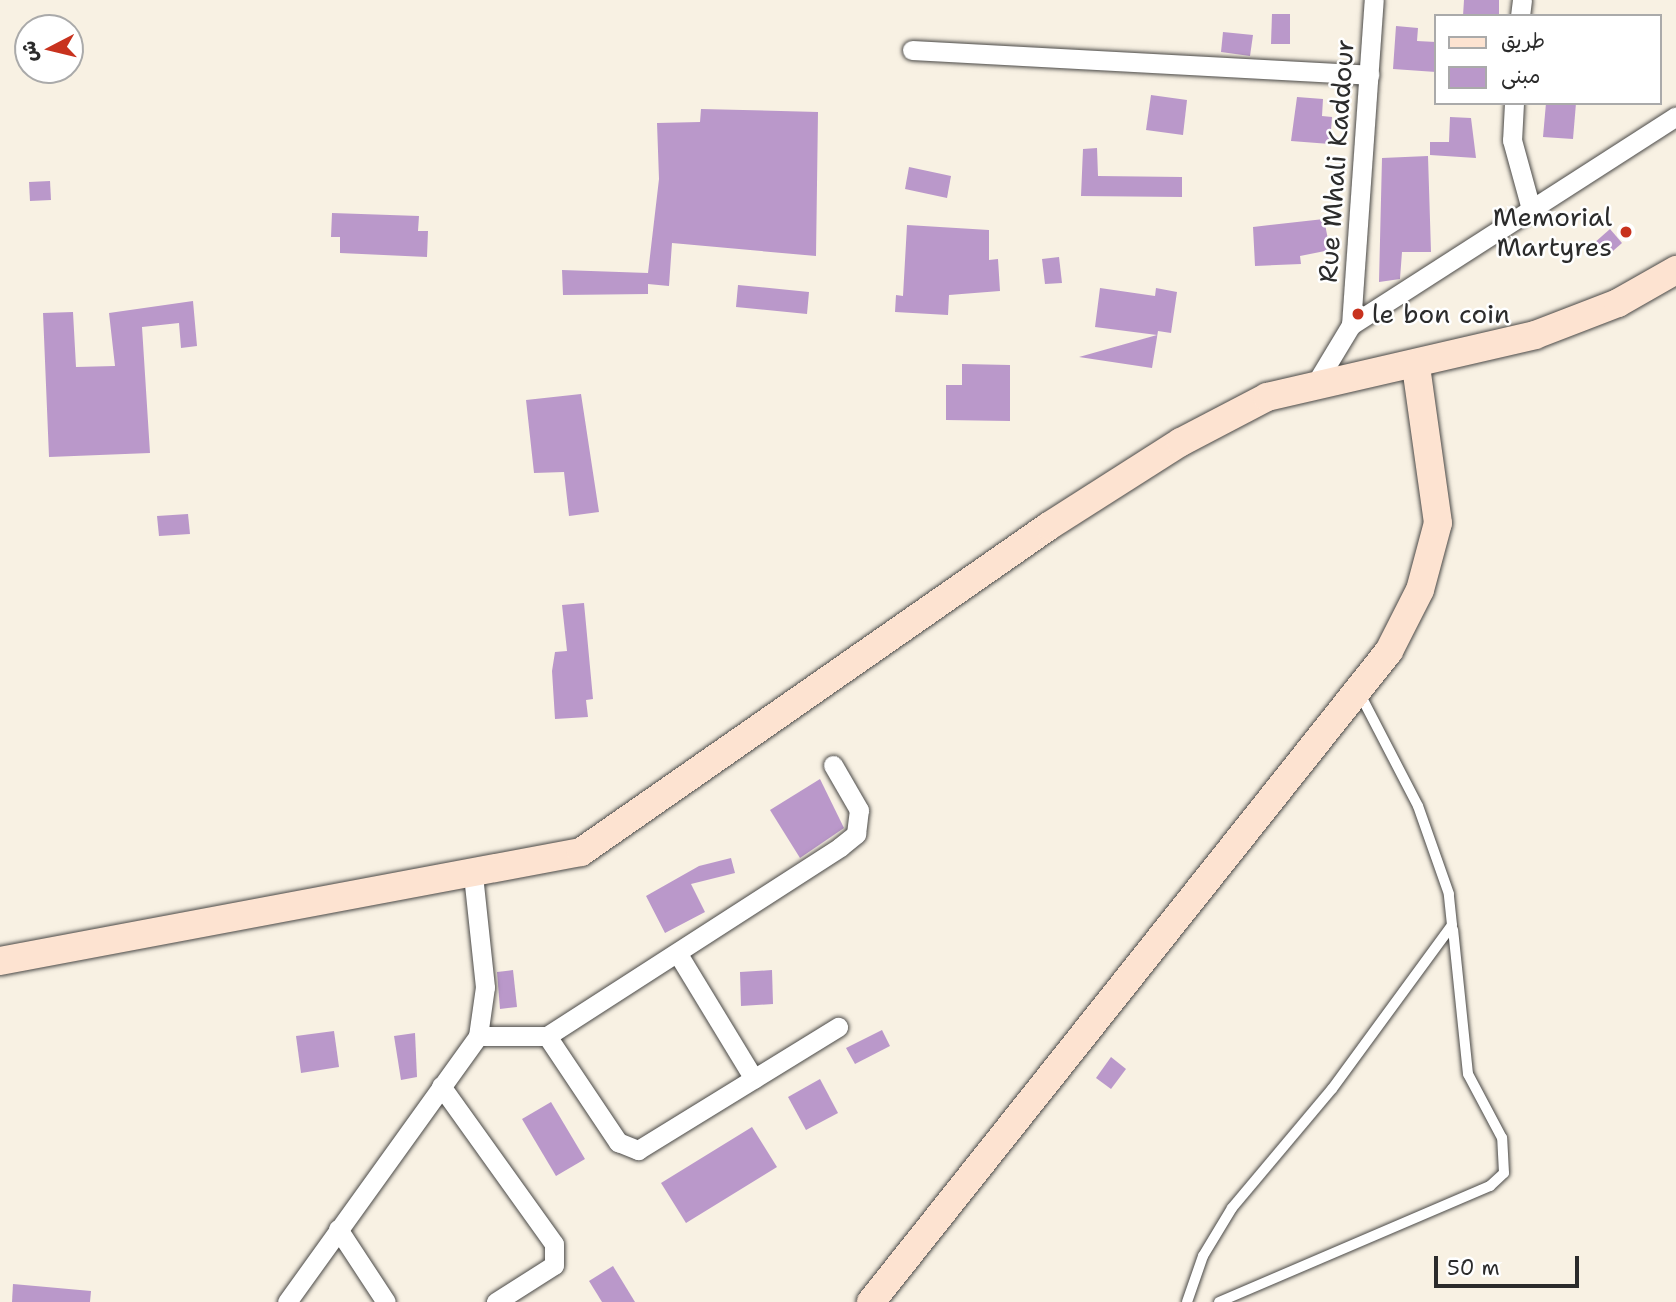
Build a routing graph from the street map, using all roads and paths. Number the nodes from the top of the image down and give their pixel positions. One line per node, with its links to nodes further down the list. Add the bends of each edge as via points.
1 (1374, 0): 3 (street, Rue Mhali Kaddour)
2 (912, 50): 3 (street)
3 (1369, 75): 8 (street, Rue Mhali Kaddour)
4 (1514, 105): 6 (street, via 1512,140)
5 (1676, 116): 6 (street)
6 (1531, 209): 8 (street)
7 (1676, 270): 9 (main road, via 1618,303 1535,335)
8 (1351, 325): 10 (street)
9 (1416, 367): 10 (main road); 11 (main road, via 1438,523 1420,590 1389,651)
10 (1313, 388): 13 (main road, via 1267,397 1170,449 581,852)
11 (1358, 690): 14 (lane, via 1418,806 1449,894); 26 (main road)
12 (834, 765): 15 (street, via 859,810 856,834)
13 (473, 875): 16 (main road); 19 (street, via 485,986)
14 (1452, 925): 27 (lane, via 1332,1089 1232,1208 1203,1256); 28 (lane, via 1468,1074 1502,1138 1504,1174 1490,1186)
15 (678, 954): 18 (street); 20 (street)
16 (0, 961)
17 (838, 1027): 20 (street)
18 (547, 1036): 19 (street); 20 (street, via 627,1149 651,1143)
19 (478, 1037): 21 (street)
20 (754, 1080)
21 (441, 1086): 22 (street); 25 (street, via 554,1244 554,1265)
22 (338, 1229): 23 (street); 24 (street)
23 (287, 1302)
24 (386, 1302)
25 (496, 1302)
26 (872, 1302)
27 (1187, 1302)
28 (1219, 1302)

